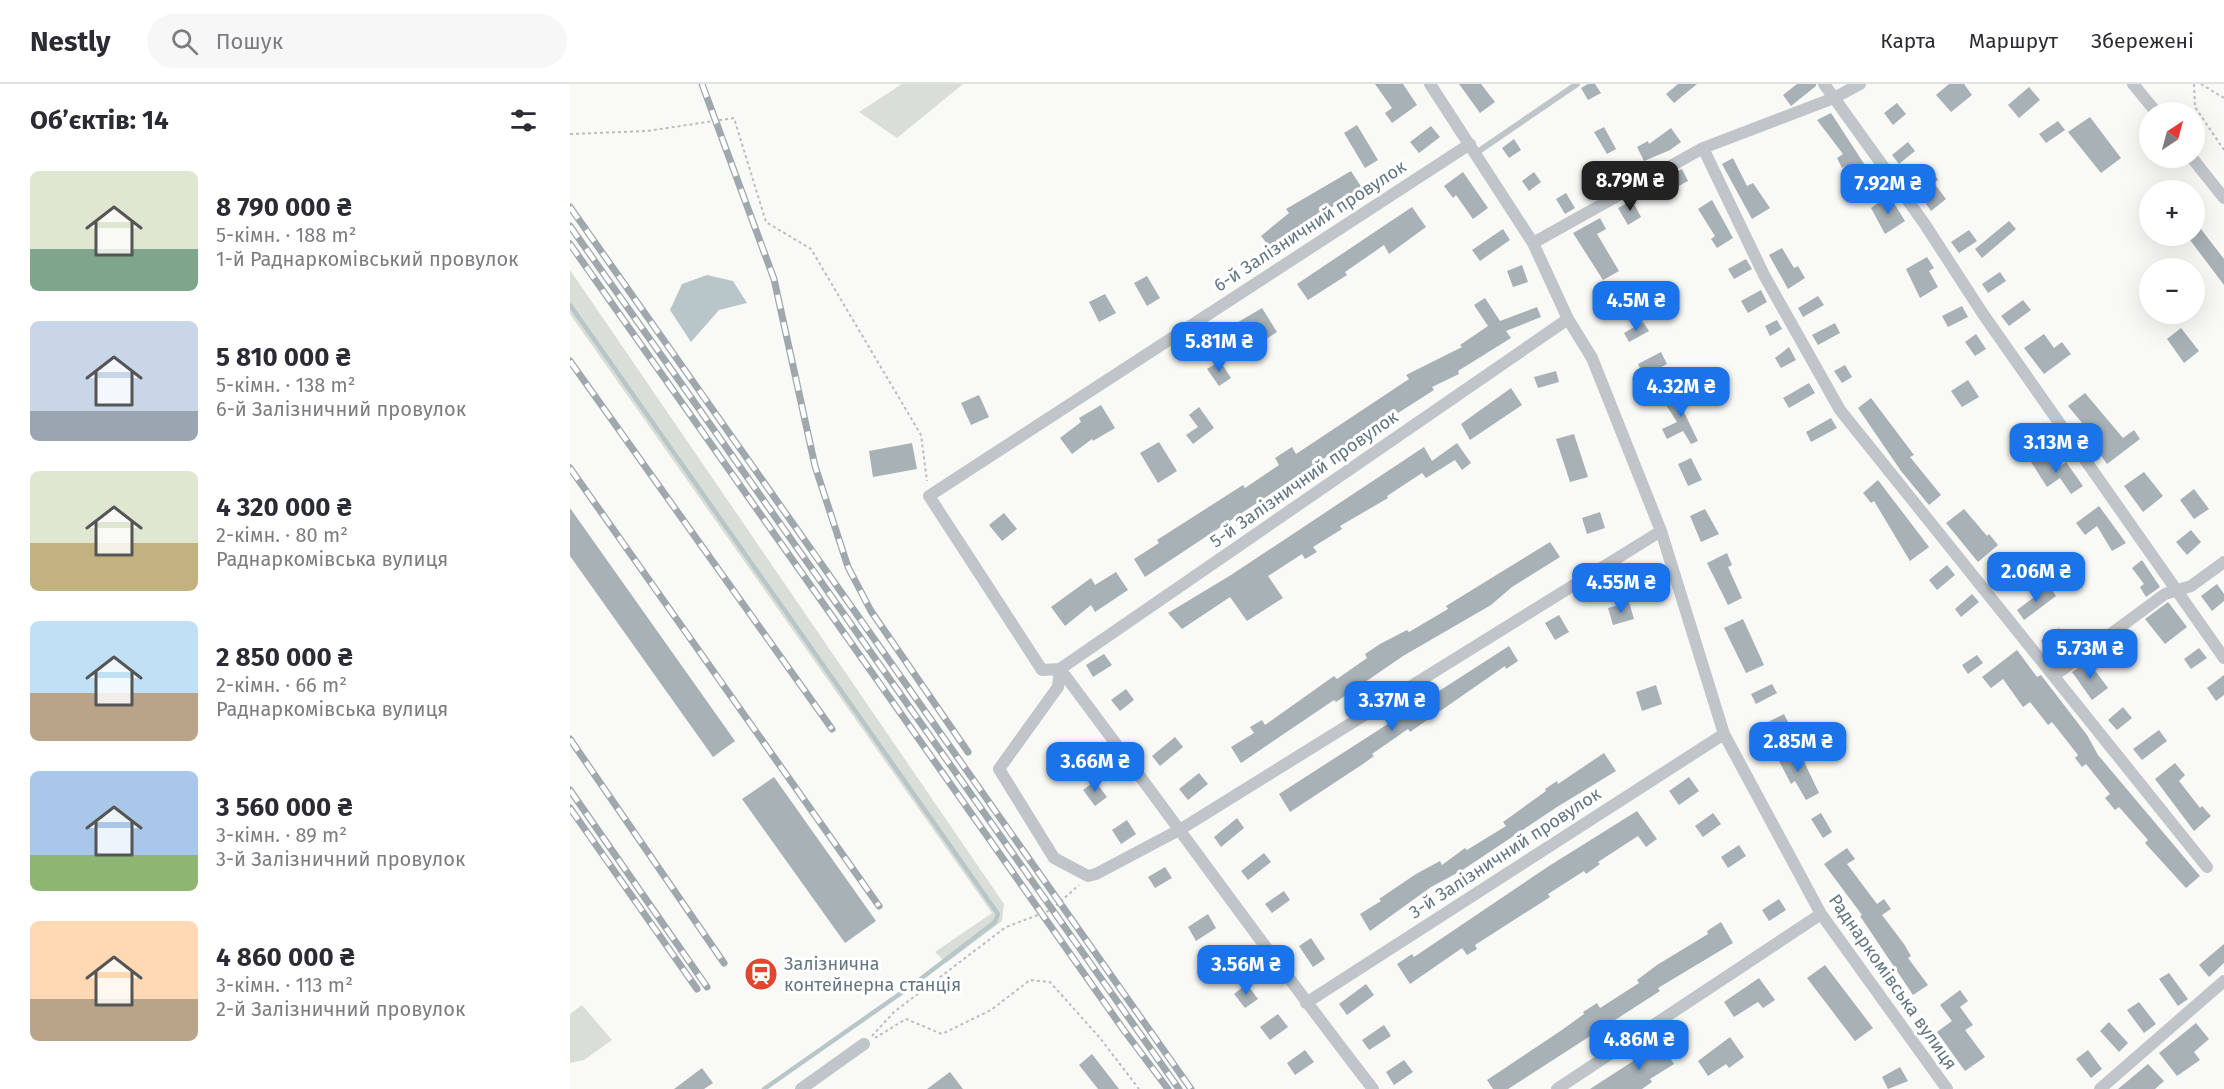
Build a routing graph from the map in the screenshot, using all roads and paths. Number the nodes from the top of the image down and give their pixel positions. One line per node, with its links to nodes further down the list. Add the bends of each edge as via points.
1 (1430, 84): 13 (street, Раднаркомівська вулиця)
2 (1577, 84): 13 (lane)
3 (1824, 84): 8 (street)
4 (1860, 84): 8 (street)
5 (2133, 84): 10 (street)
6 (2194, 84): 14 (path, via 2194,107)
7 (2201, 84): 9 (path)
8 (1834, 98): 12 (street); 22 (street)
9 (2224, 98)
10 (2148, 102)
11 (570, 134): 19 (path, via 647,131 734,118 766,222 811,249 921,435)
12 (1703, 148): 17 (street); 25 (street, via 1764,275 1840,410)
13 (1473, 149): 17 (street, Раднаркомівська вулиця); 19 (street, 6-й Залізничний провулок)
14 (2224, 150)
15 (2200, 168): 16 (street)
16 (2224, 198)
17 (1533, 243): 18 (street, Раднаркомівська вулиця)
18 (1568, 319): 20 (street, Раднаркомівська вулиця, via 1592,358); 24 (street, 5-й Залізничний провулок)
19 (929, 496): 24 (street, via 1042,670)
20 (1661, 531): 26 (street, Раднаркомівська вулиця); 27 (street)
21 (2224, 562): 22 (street, via 2191,586)
22 (2175, 589): 23 (street); 25 (street)
23 (2224, 658)
24 (1060, 669): 27 (street); 29 (street, via 1058,687 999,769 1054,858)
25 (2055, 675): 28 (street)
26 (1724, 734): 30 (street, Раднаркомівська вулиця); 32 (street, 3-й Залізничний провулок)
27 (1181, 829): 29 (street); 32 (street)
28 (2207, 867)
29 (1088, 876): 33 (path, via 1051,910 1006,927 894,1012)
30 (1821, 914): 34 (street, Раднаркомівська вулиця); 38 (street)
31 (2224, 981): 39 (street)
32 (1306, 1003): 37 (street)
33 (864, 1044): 35 (street); 36 (path, via 906,1019 942,1034 991,1010 1030,980 1050,982)
34 (1942, 1087)
35 (801, 1089)
36 (1139, 1089)
37 (1372, 1089)
38 (1557, 1089)
39 (2100, 1089)

